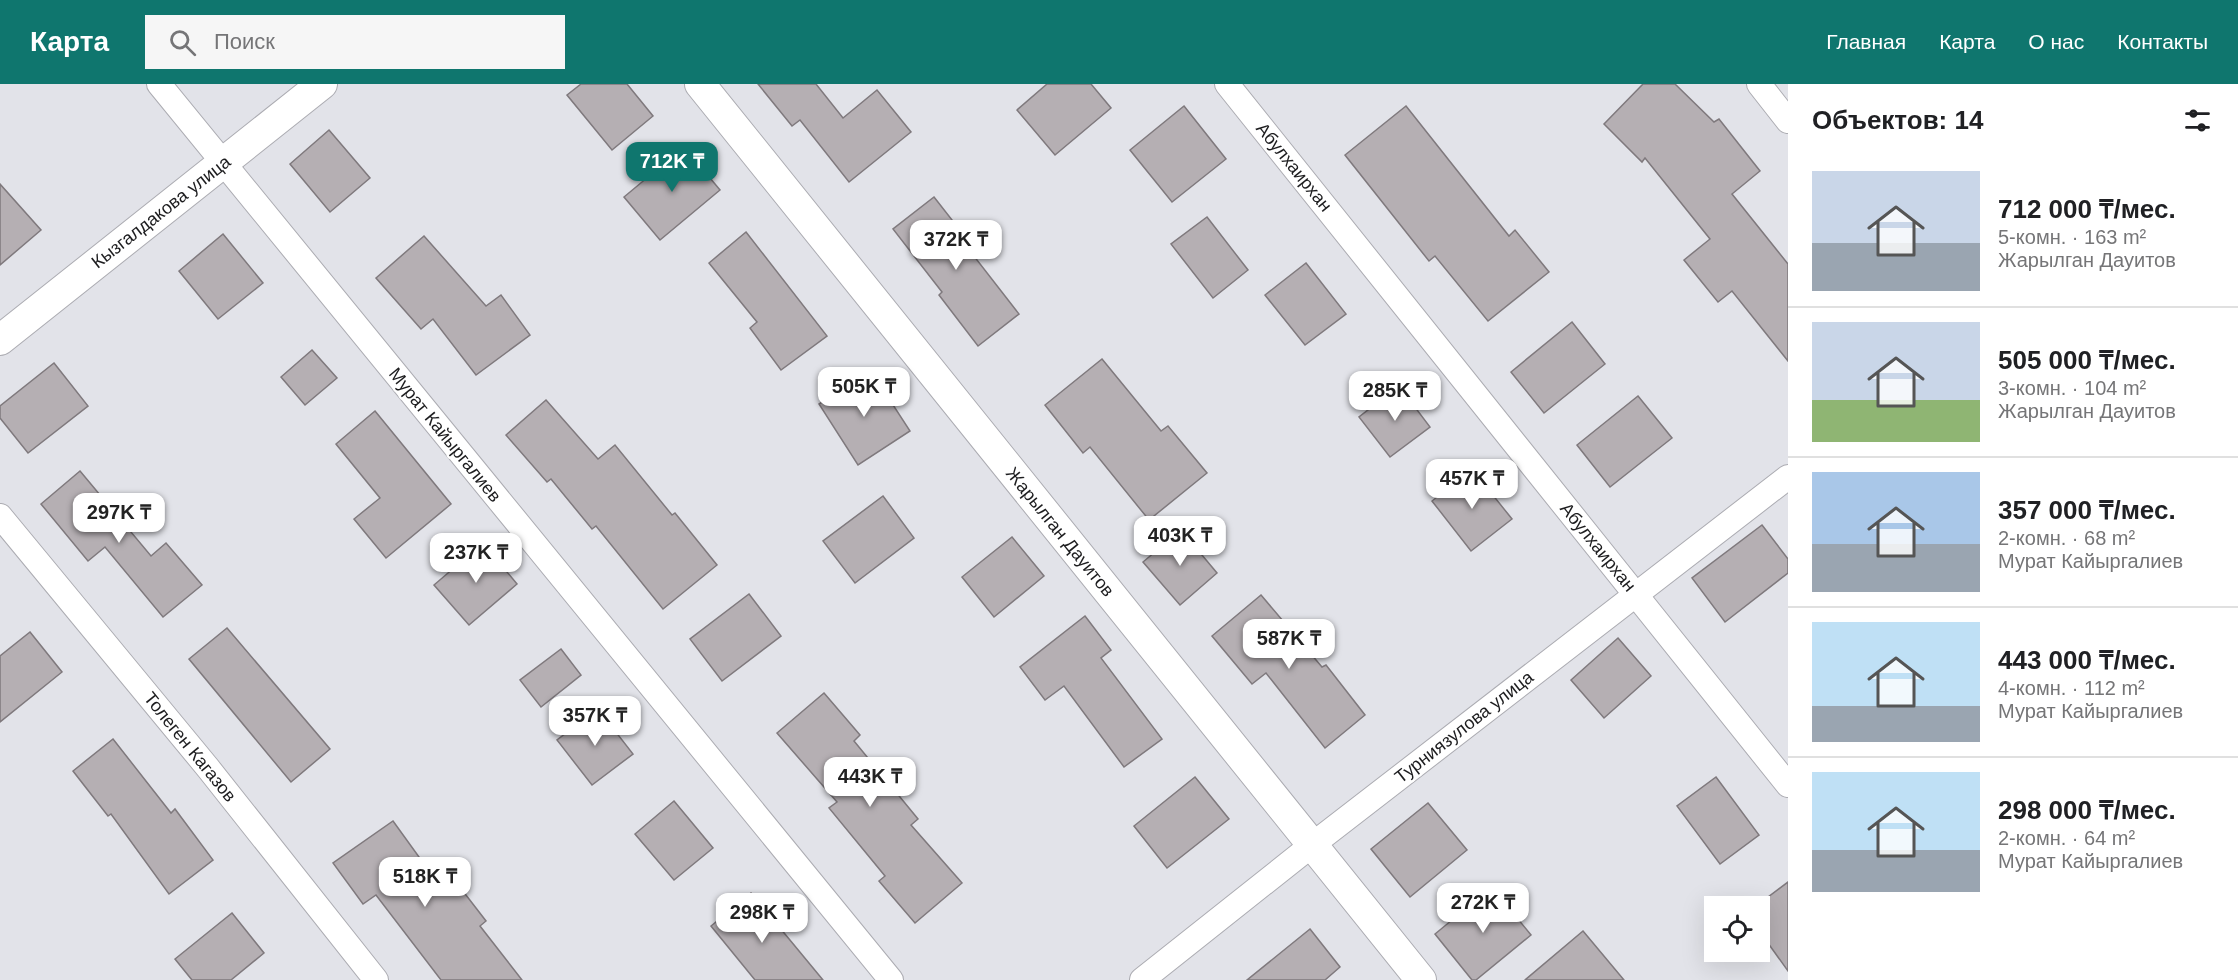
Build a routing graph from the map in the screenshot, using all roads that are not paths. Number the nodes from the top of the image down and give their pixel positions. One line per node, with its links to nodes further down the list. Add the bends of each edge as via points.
1 (159, 84): 7 (street, Мурат Кайыргалиев)
2 (322, 84): 7 (street, Кызгалдакова улица)
3 (700, 84): 13 (street, Жарылган Дауитов)
4 (1227, 84): 11 (street, Абулхаирхан)
5 (1759, 84): 6 (street)
6 (1788, 121)
7 (222, 164): 8 (street, Кызгалдакова улица); 15 (street, Мурат Кайыргалиев)
8 (0, 340)
9 (1788, 477): 11 (street, Турниязулова улица)
10 (0, 516): 14 (street, Толеген Кагазов)
11 (1635, 594): 12 (street, Абулхаирхан); 13 (street, Турниязулова улица)
12 (1788, 785)
13 (1312, 845): 16 (street, Турниязулова улица); 17 (street, Жарылган Дауитов)
14 (376, 980)
15 (891, 980)
16 (1142, 980)
17 (1421, 980)

